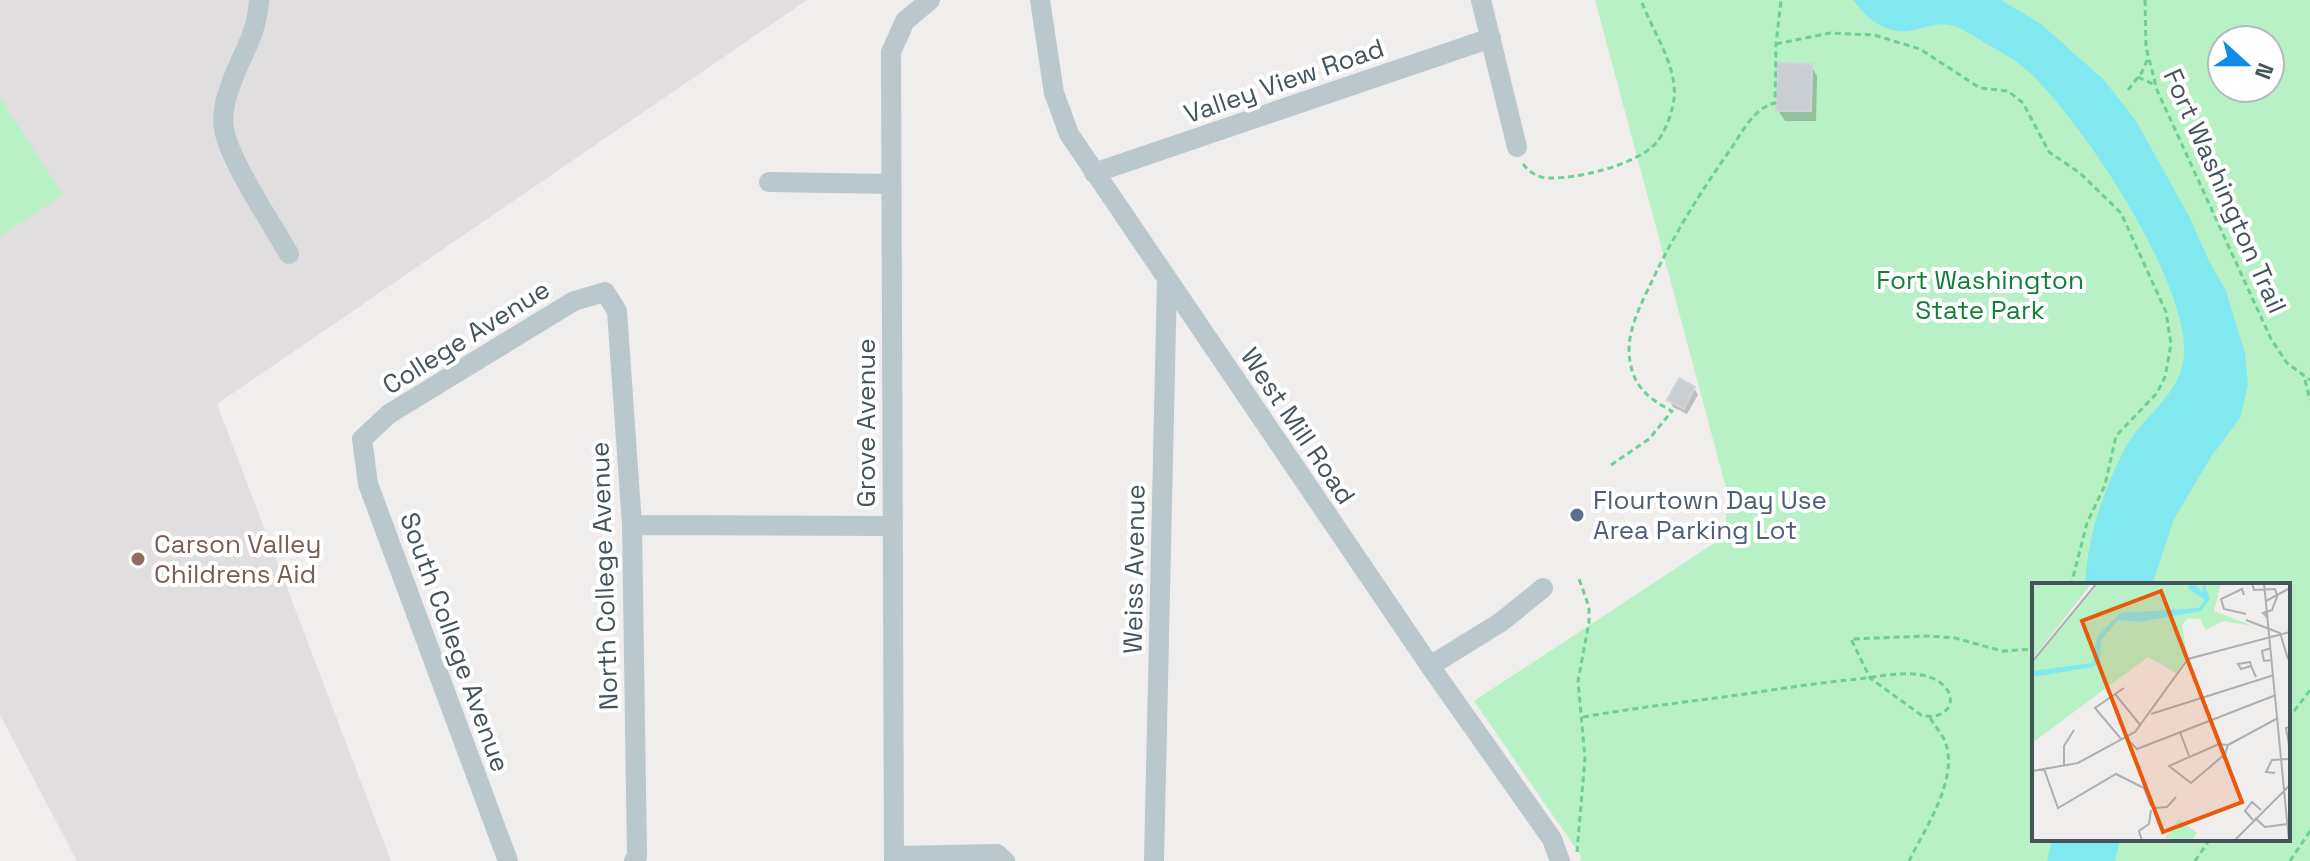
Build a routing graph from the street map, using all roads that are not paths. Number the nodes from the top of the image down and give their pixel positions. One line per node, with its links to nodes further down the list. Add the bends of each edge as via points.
1 (259, 0): 2 (street); 11 (street, via 250,44 224,106 224,129)
2 (275, 0)
3 (930, 0): 10 (street, Grove Avenue, via 905,21 891,52)
4 (1040, 0): 8 (street, West Mill Road, via 1060,115)
5 (1481, 0): 6 (street)
6 (1491, 38): 7 (street); 8 (street, Valley View Road)
7 (1517, 147)
8 (1094, 173): 12 (street, West Mill Road)
9 (769, 182): 10 (street)
10 (891, 184): 16 (street, Grove Avenue)
11 (289, 254)
12 (1167, 279): 18 (street, West Mill Road); 23 (street, Weiss Avenue)
13 (605, 292): 14 (street, College Avenue, via 574,301 389,414); 15 (street, North College Avenue, via 617,311)
14 (362, 439): 20 (street, South College Avenue, via 368,484)
15 (632, 525): 16 (street); 21 (street, North College Avenue)
16 (893, 526): 19 (street, Grove Avenue)
17 (1543, 588): 18 (street, via 1501,622)
18 (1430, 666): 24 (street, West Mill Road, via 1552,839)
19 (894, 858): 22 (street, via 997,854)
20 (508, 861)
21 (634, 861)
22 (1005, 861)
23 (1154, 861)
24 (1560, 861)

